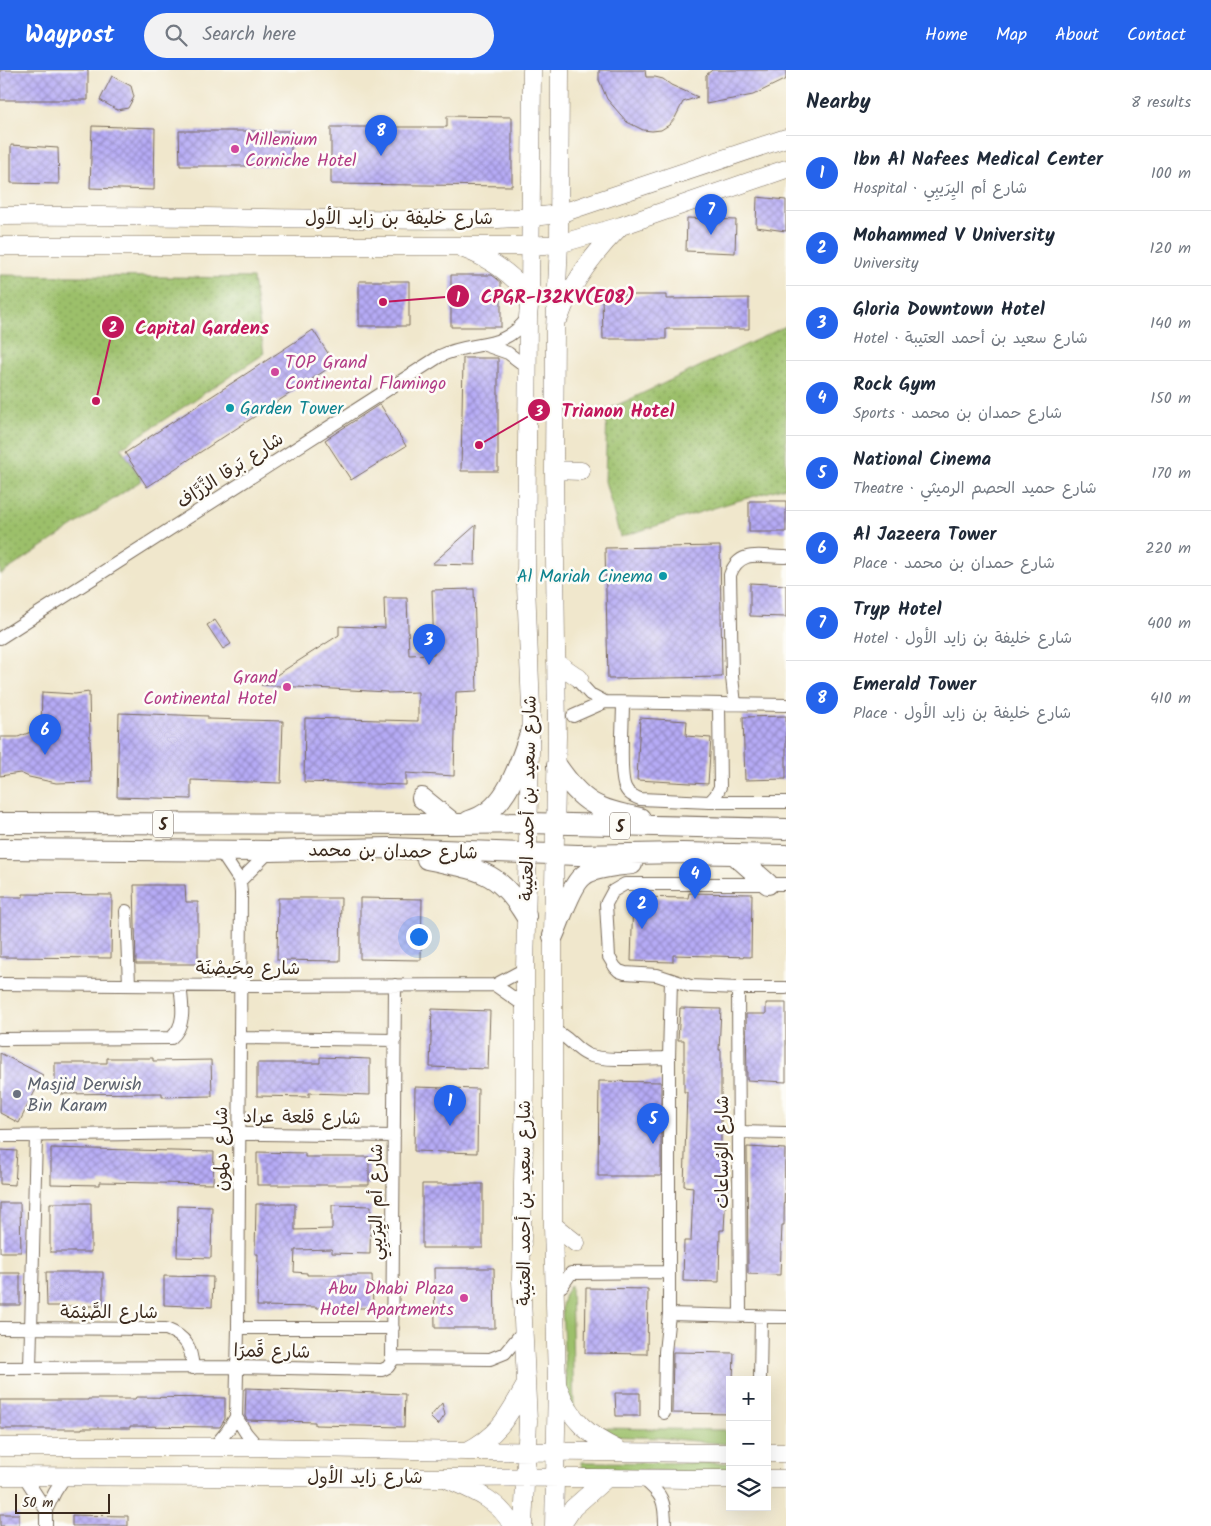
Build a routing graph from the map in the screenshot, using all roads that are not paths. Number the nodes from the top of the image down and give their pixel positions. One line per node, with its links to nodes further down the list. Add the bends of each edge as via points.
1 (532, 70): 7 (main road, شارع سعيد بن أحمد العتيبة)
2 (560, 70): 5 (main road, شارع سعيد بن أحمد العتيبة)
3 (786, 138): 5 (main road, شارع خليفة بن زايد الأول)
4 (786, 170): 8 (main road, شارع خليفة بن زايد الأول)
5 (559, 214): 7 (main road, شارع خليفة بن زايد الأول); 9 (main road, شارع سعيد بن أحمد العتيبة)
6 (0, 216): 7 (main road, شارع خليفة بن زايد الأول)
7 (530, 218): 12 (main road, شارع سعيد بن أحمد العتيبة)
8 (621, 226): 9 (main road, شارع خليفة بن زايد الأول); 15 (main road, via 581,273)
9 (559, 244): 12 (main road, شارع خليفة بن زايد الأول); 15 (main road, شارع سعيد بن أحمد العتيبة)
10 (0, 246): 11 (main road, شارع خليفة بن زايد الأول)
11 (452, 246): 12 (main road, شارع خليفة بن زايد الأول); 13 (main road, via 478,254 501,267)
12 (530, 246): 13 (main road, شارع سعيد بن أحمد العتيبة)
13 (530, 296): 14 (main road, شارع سعيد بن أحمد العتيبة)
14 (528, 317): 16 (street, شارع بَرقا الزَّرَّاف, via 514,333); 17 (main road, شارع سعيد بن أحمد العتيبة)
15 (555, 328): 18 (main road, شارع سعيد بن أحمد العتيبة)
16 (485, 345): 17 (street, شارع بَرقا الزَّرَّاف, via 508,353); 21 (street, شارع بَرقا الزَّرَّاف, via 460,348 440,356)
17 (528, 368): 30 (main road, شارع سعيد بن أحمد العتيبة, via 526,585 531,708)
18 (554, 470): 19 (main road); 22 (main road, شارع سعيد بن أحمد العتيبة)
19 (581, 470)
20 (786, 557): 27 (street, via 751,556 732,568)
21 (0, 638)
22 (556, 662): 23 (main road); 31 (main road, شارع سعيد بن أحمد العتيبة)
23 (580, 680): 24 (street, via 590,694)
24 (605, 702): 25 (street); 29 (street)
25 (623, 704): 26 (street); 33 (street, via 622,777 627,792 640,799)
26 (719, 704): 27 (street); 33 (street, via 720,787)
27 (735, 704): 28 (street)
28 (786, 705)
29 (573, 716)
30 (529, 737): 36 (main road, شارع سعيد بن أحمد العتيبة); 37 (main road, via 512,780 500,800 484,816)
31 (557, 766): 38 (main road, شارع سعيد بن أحمد العتيبة); 39 (main road, via 580,795 599,808)
32 (422, 798): 37 (main road)
33 (710, 802): 34 (street)
34 (786, 802)
35 (0, 823): 37 (main road, شارع حمدان بن محمد / 5)
36 (528, 823): 37 (main road, شارع حمدان بن محمد / 5); 38 (main road, شارع حمدان بن محمد / 5); 46 (main road, شارع سعيد بن أحمد العتيبة)
37 (457, 824)
38 (556, 824): 39 (main road, شارع حمدان بن محمد / 5); 47 (main road, شارع سعيد بن أحمد العتيبة)
39 (684, 827): 40 (main road, شارع حمدان بن محمد / 5)
40 (786, 829)
41 (389, 848): 44 (main road, شارع حمدان بن محمد / 5); 46 (main road, شارع حمدان بن محمد / 5); 53 (main road, via 484,872 503,886)
42 (0, 849): 43 (main road, شارع حمدان بن محمد / 5)
43 (220, 851): 44 (main road, شارع حمدان بن محمد / 5); 50 (street)
44 (270, 851): 50 (street)
45 (682, 853): 47 (main road, شارع حمدان بن محمد / 5); 48 (main road, شارع حمدان بن محمد / 5); 54 (main road, via 583,875 572,891)
46 (527, 854): 47 (main road, شارع حمدان بن محمد / 5); 53 (main road, شارع سعيد بن أحمد العتيبة)
47 (554, 854): 54 (main road, شارع سعيد بن أحمد العتيبة)
48 (734, 854): 49 (main road, شارع حمدان بن محمد / 5); 51 (main road)
49 (786, 855)
50 (240, 881): 62 (street, شارع دلمون)
51 (777, 884): 56 (street, via 632,884 613,891 606,904 611,962 625,973 658,975)
52 (126, 911): 58 (street)
53 (526, 916): 55 (main road, شارع سعيد بن أحمد العتيبة)
54 (554, 936): 66 (main road, شارع سعيد بن أحمد العتيبة)
55 (525, 969): 61 (street, شارع مِحَيصْنَة); 65 (main road, شارع سعيد بن أحمد العتيبة)
56 (671, 980): 63 (street, via 690,986); 70 (street)
57 (0, 984): 58 (street, شارع مِحَيصْنَة)
58 (129, 984): 59 (street, شارع مِحَيصْنَة)
59 (180, 985): 62 (street, شارع مِحَيصْنَة); 68 (street, via 182,1022 177,1034 171,1038)
60 (396, 985): 61 (street, شارع مِحَيصْنَة); 62 (street, شارع مِحَيصْنَة); 69 (street, شارع أم اليِرَيبِي)
61 (495, 985): 65 (street)
62 (239, 986): 67 (street, شارع دلمون)
63 (738, 988): 64 (street); 71 (street, شارع الوُساعات)
64 (786, 988)
65 (524, 1006): 89 (main road, شارع سعيد بن أحمد العتيبة, via 521,1280)
66 (554, 1031): 70 (street, via 590,1056); 77 (main road, شارع سعيد بن أحمد العتيبة)
67 (239, 1038): 69 (street); 73 (street, شارع دلمون)
68 (0, 1039)
69 (395, 1040): 76 (street, شارع أم اليِرَيبِي)
70 (669, 1058): 79 (street)
71 (739, 1132): 72 (street); 82 (street, شارع الوُساعات)
72 (786, 1133)
73 (239, 1134): 75 (street, شارع قلعة عراد); 76 (street, شارع قلعة عراد); 87 (street, شارع دلمون)
74 (0, 1136): 75 (street, شارع قلعة عراد)
75 (36, 1136): 86 (street)
76 (394, 1136): 88 (street, شارع أم اليِرَيبِي)
77 (552, 1225): 78 (main road); 80 (main road, شارع سعيد بن أحمد العتيبة)
78 (576, 1243)
79 (669, 1272): 80 (street, via 572,1274); 81 (street)
80 (554, 1291): 96 (main road, شارع سعيد بن أحمد العتيبة)
81 (669, 1314): 82 (street); 98 (street)
82 (740, 1316): 83 (street)
83 (761, 1317): 84 (street); 95 (street)
84 (786, 1317)
85 (0, 1328): 86 (street, شارع الصَّيْمَة)
86 (31, 1328): 93 (street); 94 (street, شارع الصَّيْمَة, via 166,1329 185,1340)
87 (238, 1328): 88 (street); 91 (street, شارع دلمون)
88 (393, 1328): 90 (street, شارع أم اليِرَيبِي)
89 (524, 1330): 90 (street, via 504,1353 490,1359); 97 (main road, شارع سعيد بن أحمد العتيبة)
90 (392, 1358): 91 (street, شارع قَمرَا, via 388,1367 382,1370)
91 (236, 1367): 94 (street, شارع قَمرَا); 99 (street, شارع دلمون)
92 (0, 1368): 93 (street, شارع قَمرَا)
93 (30, 1368): 94 (street, شارع قَمرَا)
94 (193, 1368)
95 (760, 1376)
96 (557, 1383): 104 (main road, شارع سعيد بن أحمد العتيبة); 105 (main road, via 566,1405 580,1425 599,1441)
97 (525, 1386): 103 (main road, شارع سعيد بن أحمد العتيبة); 106 (main road, via 500,1428)
98 (664, 1413)
99 (236, 1417): 101 (street); 102 (street)
100 (0, 1447): 101 (main road, شارع زايد الأول)
101 (214, 1447): 102 (main road, شارع زايد الأول)
102 (258, 1447): 106 (main road, شارع زايد الأول)
103 (527, 1451): 104 (main road, شارع زايد الأول); 106 (main road, شارع زايد الأول); 113 (main road, شارع سعيد بن أحمد العتيبة)
104 (556, 1451): 105 (main road, شارع زايد الأول); 115 (main road, شارع سعيد بن أحمد العتيبة)
105 (622, 1451): 107 (main road, شارع زايد الأول)
106 (466, 1452)
107 (726, 1453)
108 (771, 1453): 109 (main road)
109 (786, 1453)
110 (66, 1475): 112 (main road, شارع زايد الأول); 114 (main road, شارع زايد الأول); 121 (street)
111 (0, 1476): 112 (main road, شارع زايد الأول)
112 (24, 1476): 121 (street)
113 (525, 1476): 114 (main road, شارع زايد الأول); 115 (main road, شارع زايد الأول); 124 (main road, شارع سعيد بن أحمد العتيبة)
114 (444, 1478): 123 (main road, via 494,1504)
115 (556, 1478): 116 (main road, شارع زايد الأول); 125 (main road, شارع سعيد بن أحمد العتيبة)
116 (607, 1478): 117 (main road, شارع زايد الأول); 126 (main road, via 583,1498)
117 (643, 1479): 118 (main road, شارع زايد الأول); 127 (street, via 662,1496)
118 (726, 1479)
119 (771, 1479): 120 (main road)
120 (786, 1479)
121 (46, 1510): 122 (street)
122 (46, 1526)
123 (512, 1526)
124 (524, 1526)
125 (554, 1526)
126 (561, 1526)
127 (664, 1526)

